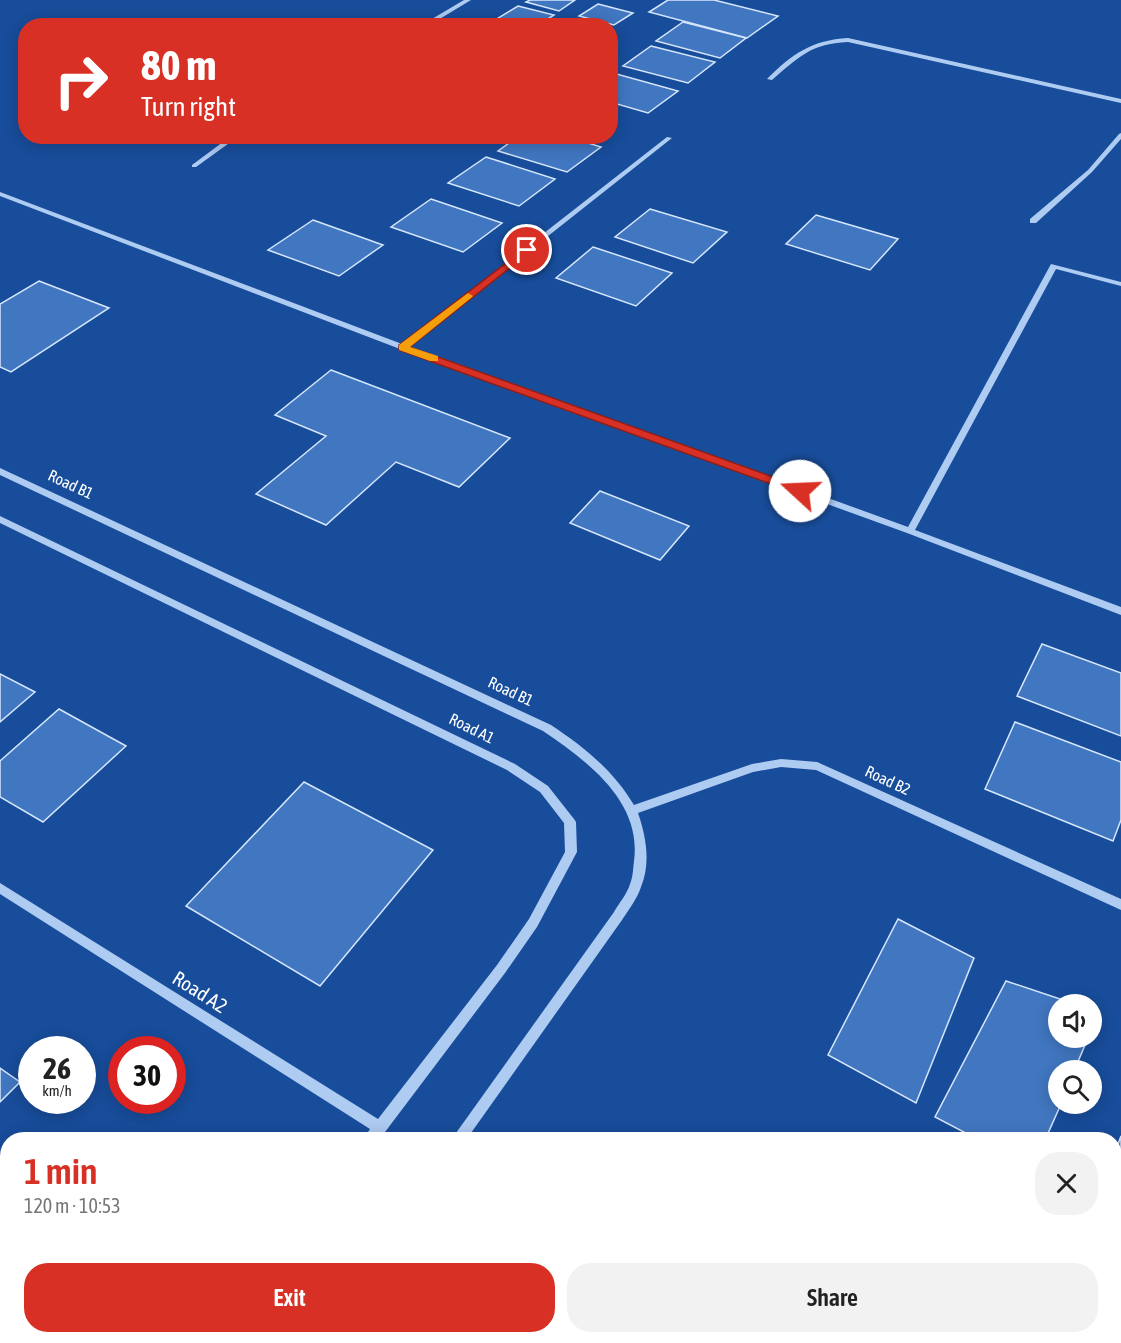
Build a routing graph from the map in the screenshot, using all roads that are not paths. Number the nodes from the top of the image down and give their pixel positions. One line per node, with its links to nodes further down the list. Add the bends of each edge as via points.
1 (468, 0): 2 (street)
2 (437, 18)
3 (770, 78): 4 (street, via 811,45 848,40)
4 (1121, 101)
5 (1121, 135): 10 (street, via 1090,171)
6 (669, 138): 12 (street)
7 (224, 144): 8 (street)
8 (194, 165)
9 (0, 194): 12 (street)
10 (1033, 221)
11 (1121, 284): 15 (street, via 1054,266)
12 (403, 347): 15 (street)
13 (0, 471): 17 (street, Road B1, via 548,728 581,750 613,780)
14 (0, 519): 20 (street, Road A1, via 511,767 544,789 570,822 571,852 533,923)
15 (910, 531): 16 (street)
16 (1121, 610)
17 (632, 810): 19 (street, Road B2, via 752,768 781,763 817,766); 22 (street, Road B1, via 641,846 638,881 618,916)
18 (0, 888): 20 (street, Road A2)
19 (1121, 905)
20 (380, 1128): 21 (street, Road A1)
21 (377, 1132)
22 (464, 1132)

